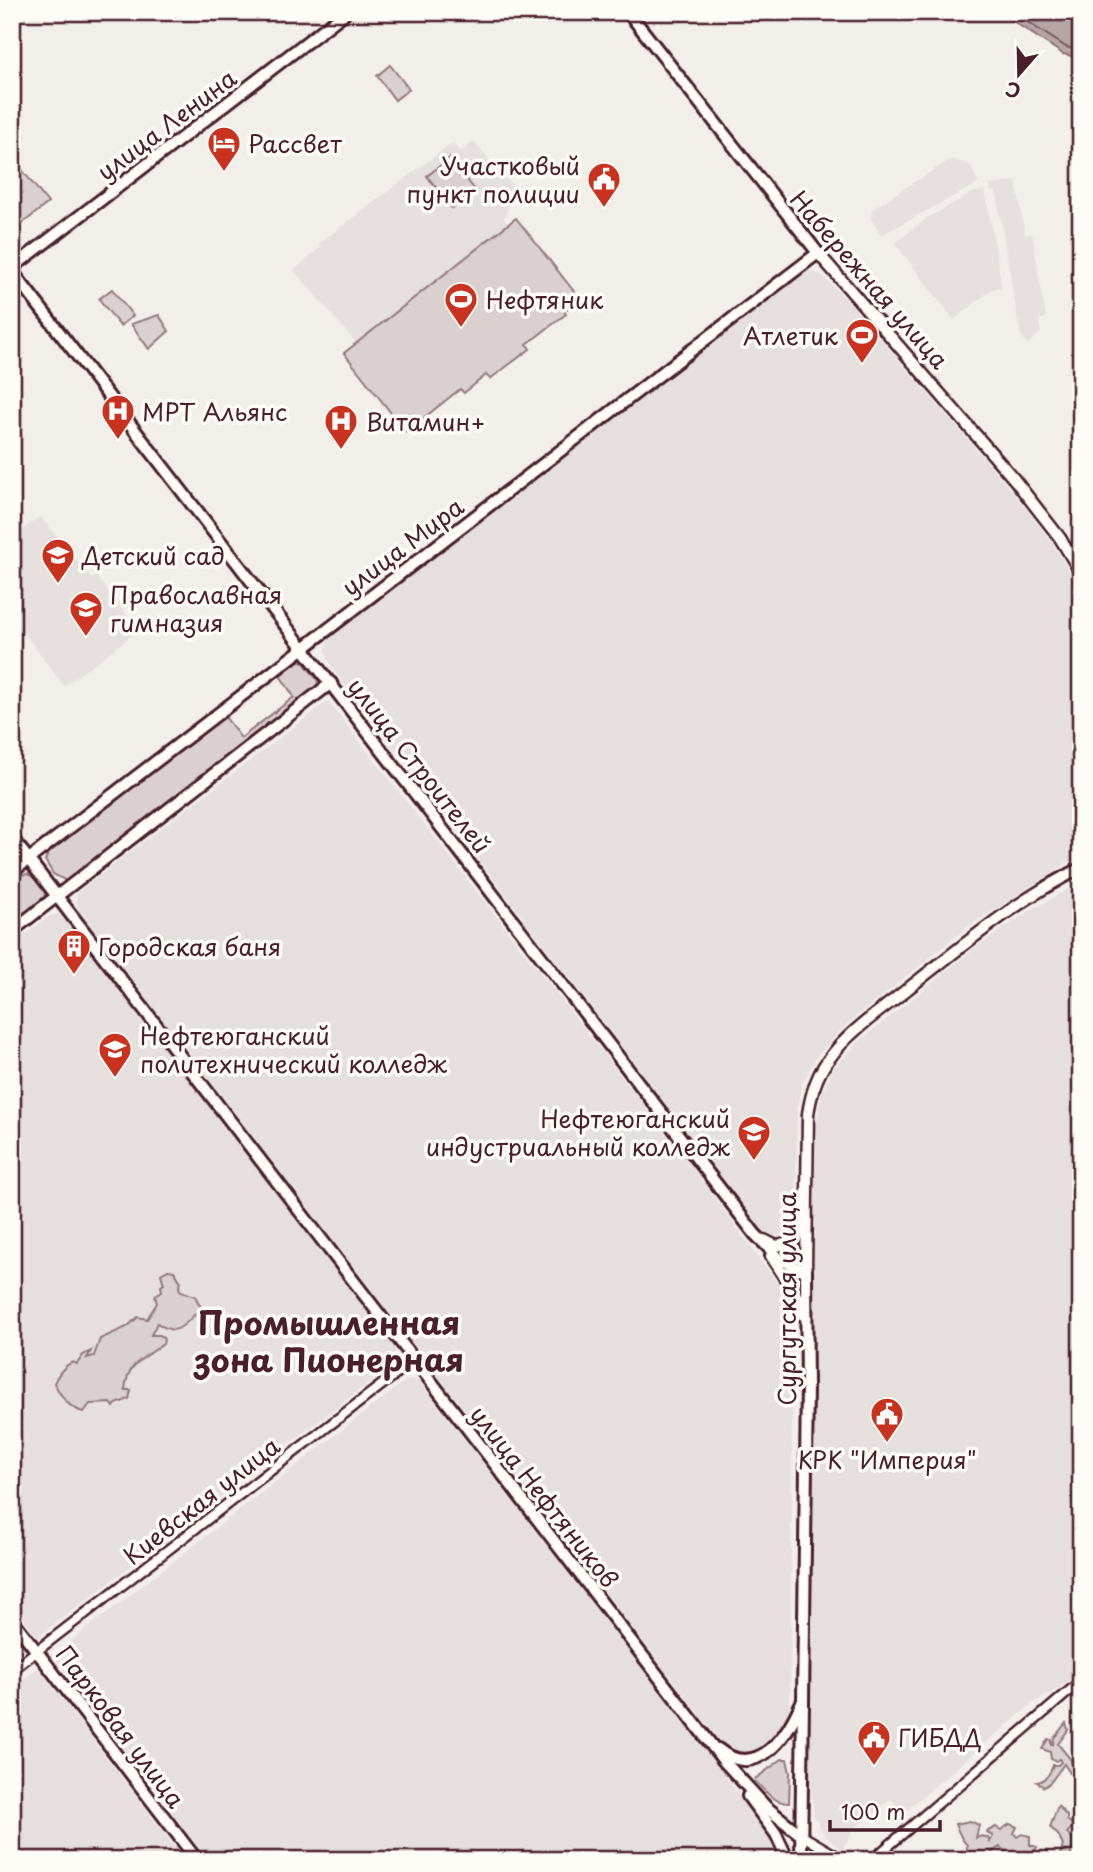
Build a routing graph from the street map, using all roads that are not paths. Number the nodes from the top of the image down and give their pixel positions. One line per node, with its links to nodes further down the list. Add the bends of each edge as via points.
1 (345, 12): 4 (main road, улица Ленина)
2 (628, 12): 3 (main road, Набережная улица)
3 (818, 253): 5 (street, Набережная улица, via 1014,479); 6 (main road, улица Мира)
4 (12, 269): 6 (main road, улица Строителей)
5 (1081, 573)
6 (303, 647): 7 (main road, улица Строителей); 9 (main road, улица Мира)
7 (331, 683): 12 (main road); 15 (main road, улица Строителей)
8 (12, 838): 9 (main road, улица Нефтяников)
9 (29, 859): 11 (main road, улица Мира); 12 (main road, улица Нефтяников)
10 (1081, 869): 14 (street, Сургутская улица, via 979,933 851,1035 828,1059 817,1079 808,1114)
11 (12, 872)
12 (58, 896): 13 (main road); 18 (main road, улица Нефтяников)
13 (12, 931)
14 (806, 1211): 15 (street, via 791,1243 776,1245); 16 (street, Сургутская улица)
15 (755, 1234): 16 (main road, улица Строителей, via 780,1259); 17 (main road, via 795,1293)
16 (806, 1272): 17 (main road, Сургутская улица)
17 (806, 1325): 23 (main road, Сургутская улица)
18 (414, 1360): 20 (street, Киевская улица); 24 (main road, улица Нефтяников)
19 (12, 1619): 20 (main road, Парковая улица)
20 (37, 1651): 21 (street, Киевская улица); 27 (main road, Парковая улица)
21 (12, 1670)
22 (1081, 1681): 31 (street)
23 (804, 1698): 24 (main road, via 782,1738 761,1755 735,1759); 26 (main road, Сургутская улица)
24 (709, 1741): 25 (main road, улица Нефтяников)
25 (723, 1760): 26 (main road, улица Нефтяников, via 766,1807); 28 (main road, via 776,1834)
26 (801, 1835): 29 (main road, Сургутская улица); 30 (street)
27 (197, 1860)
28 (788, 1860)
29 (801, 1860)
30 (844, 1860)
31 (873, 1860)

